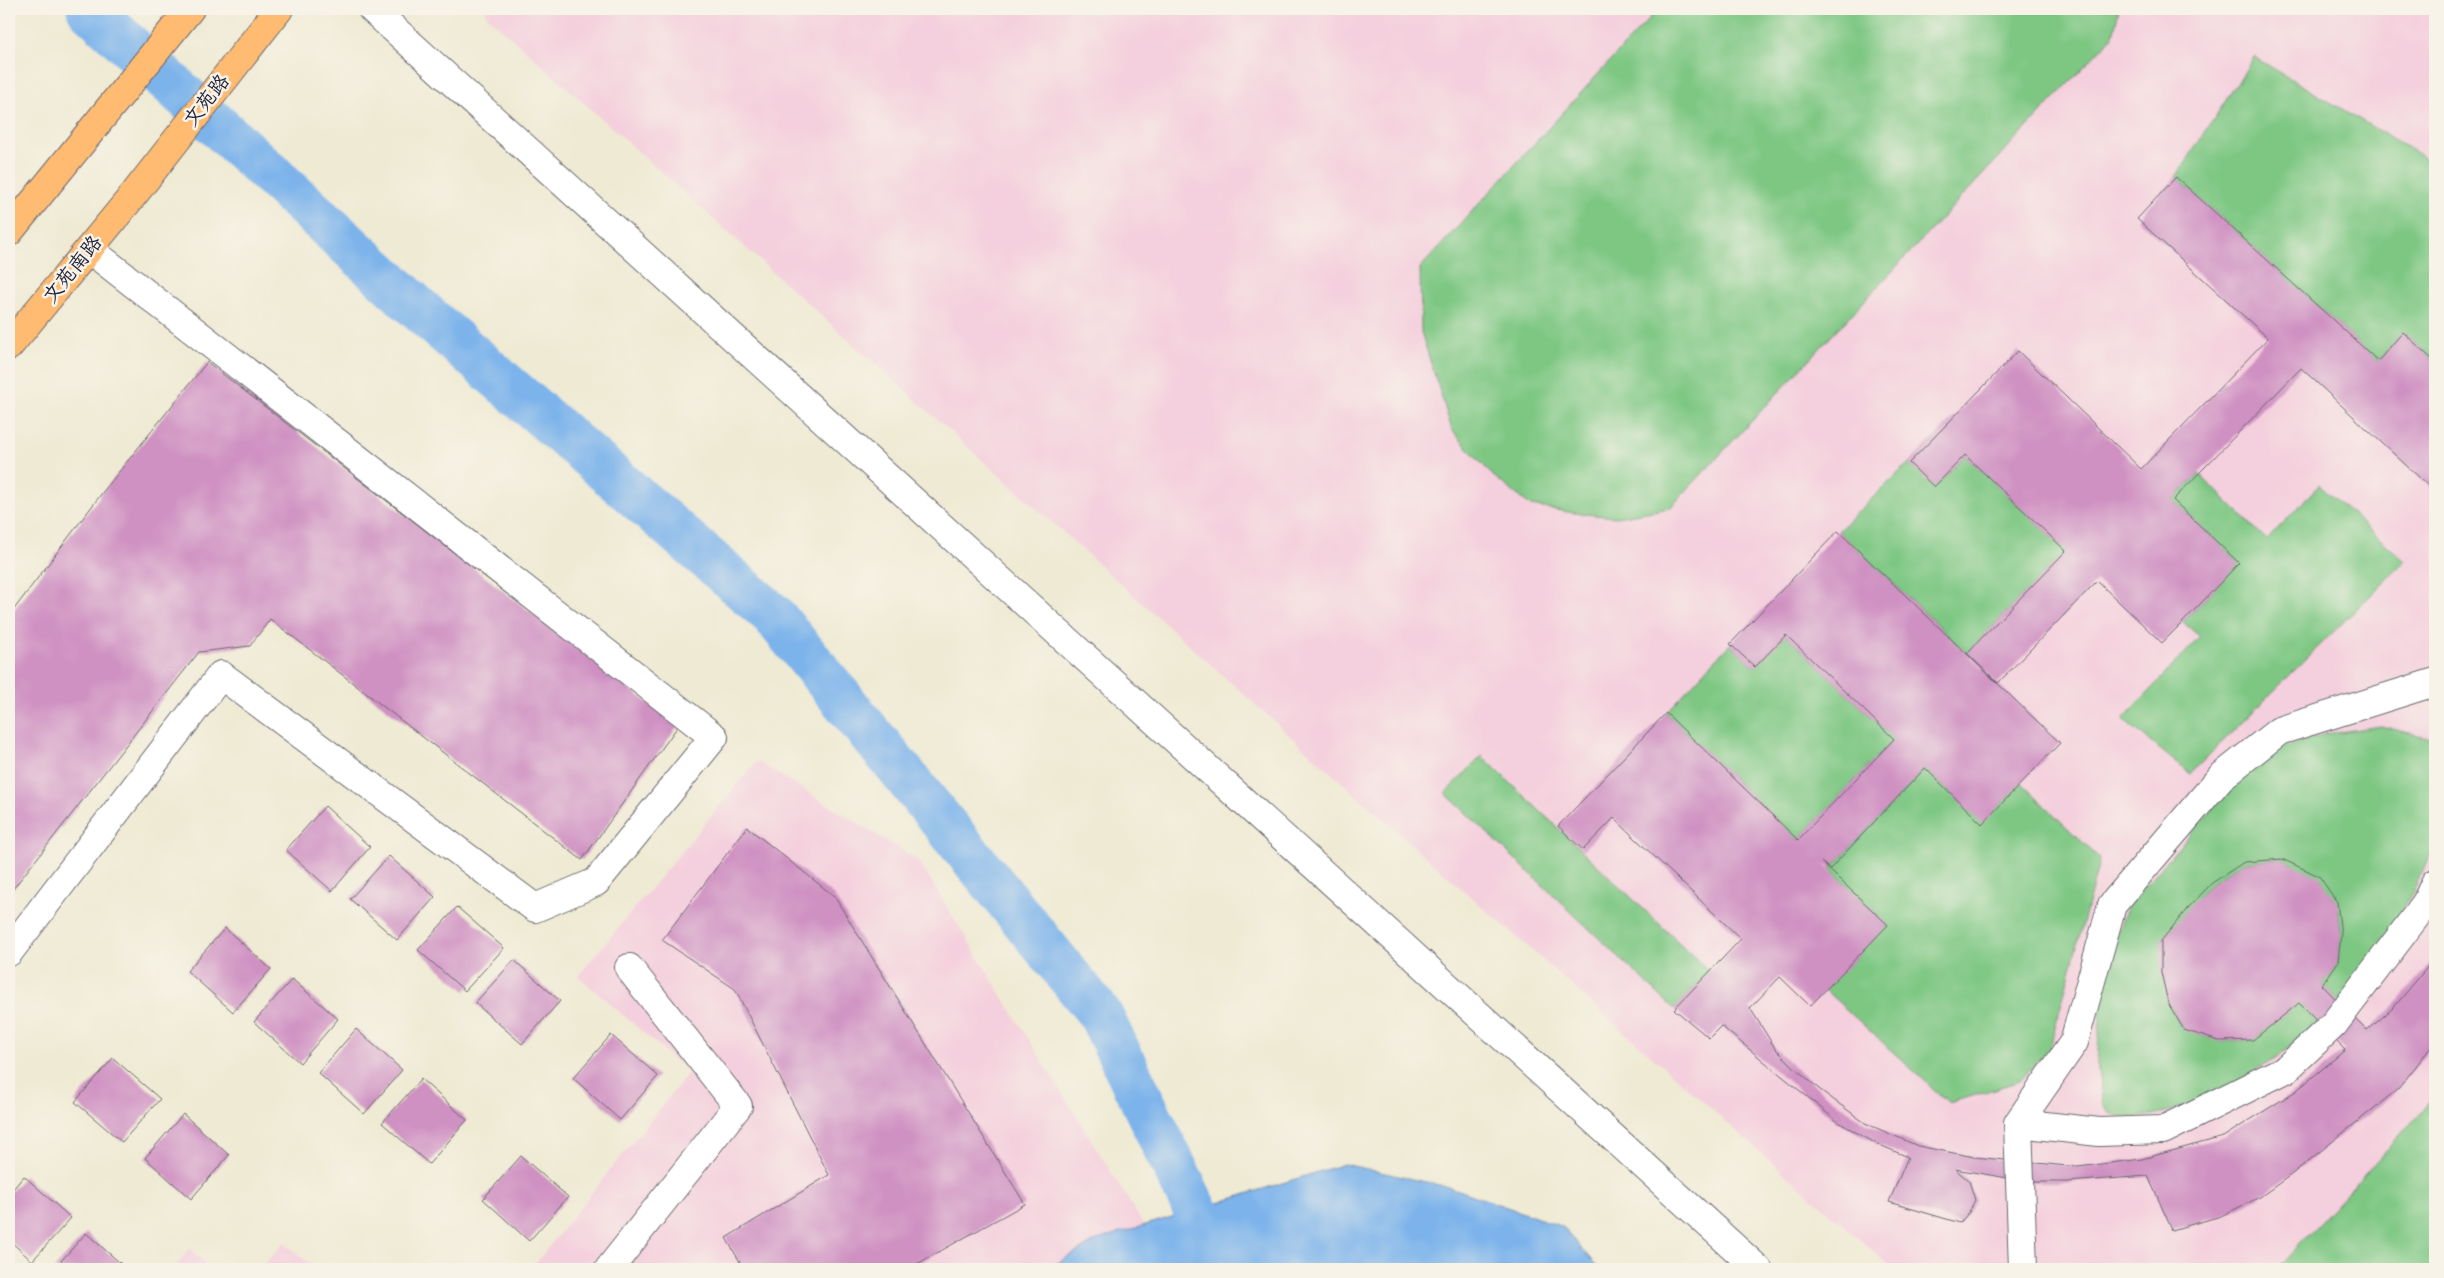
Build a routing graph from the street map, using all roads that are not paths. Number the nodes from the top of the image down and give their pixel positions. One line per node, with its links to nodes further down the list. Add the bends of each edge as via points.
1 (190, 9): 5 (main road)
2 (279, 9): 4 (main road, 文苑路)
3 (372, 9): 14 (street)
4 (135, 193): 6 (main road, 文苑南路)
5 (9, 232)
6 (89, 249): 7 (main road, 文苑南路); 10 (street, via 714,737 596,882 535,908 221,675)
7 (9, 346)
8 (2435, 682): 12 (street, via 2279,731 2221,777 2112,905 2074,1042)
9 (2435, 883): 12 (street, via 2426,903 2334,1024 2286,1068 2163,1130 2099,1132)
10 (9, 952)
11 (629, 968): 13 (street, via 738,1106)
12 (2018, 1123): 15 (street)
13 (610, 1269)
14 (1758, 1269)
15 (2023, 1269)

